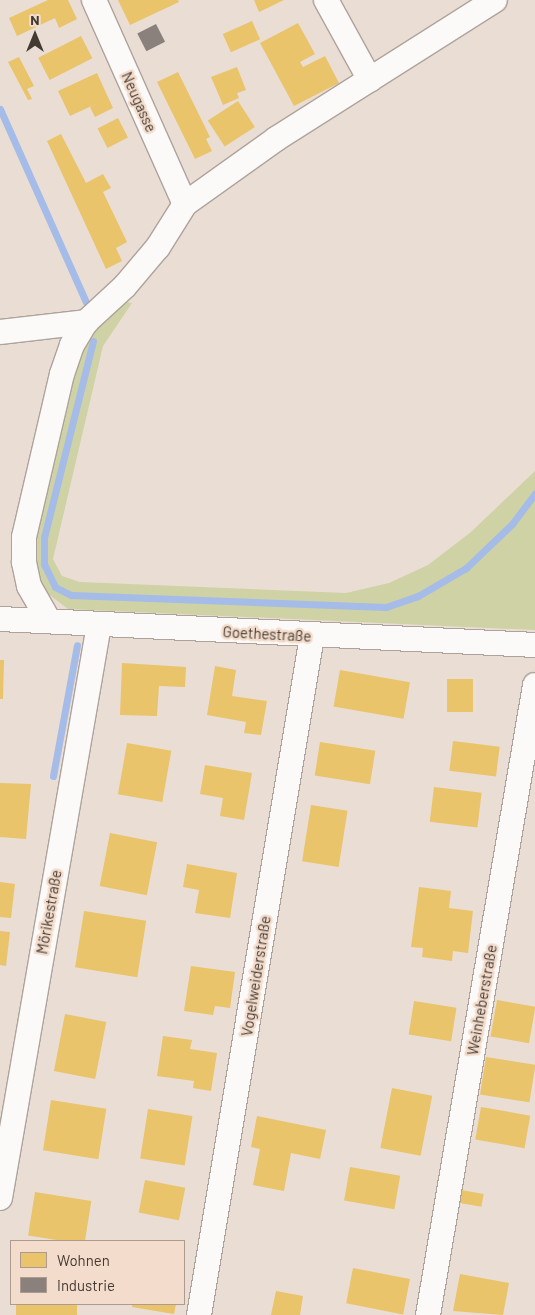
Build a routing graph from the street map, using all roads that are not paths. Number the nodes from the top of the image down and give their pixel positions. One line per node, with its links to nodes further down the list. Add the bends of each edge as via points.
1 (94, 0): 5 (street, Neugasse)
2 (326, 0): 4 (street)
3 (495, 0): 4 (street)
4 (370, 80): 5 (street, via 226,172)
5 (185, 204): 6 (street, via 158,247 125,286)
6 (86, 322): 7 (street); 9 (street, via 72,345 62,374 24,537 24,562 29,586)
7 (0, 332)
8 (0, 619): 9 (street, Goethestraße)
9 (49, 621): 10 (street, Goethestraße)
10 (99, 625): 11 (street, Goethestraße); 14 (street, Mörikestraße)
11 (312, 636): 12 (street, Goethestraße); 15 (street, Vogelweiderstraße)
12 (535, 645)
13 (535, 685): 16 (street, Weinheberstraße)
14 (0, 1198)
15 (200, 1315)
16 (428, 1315)

